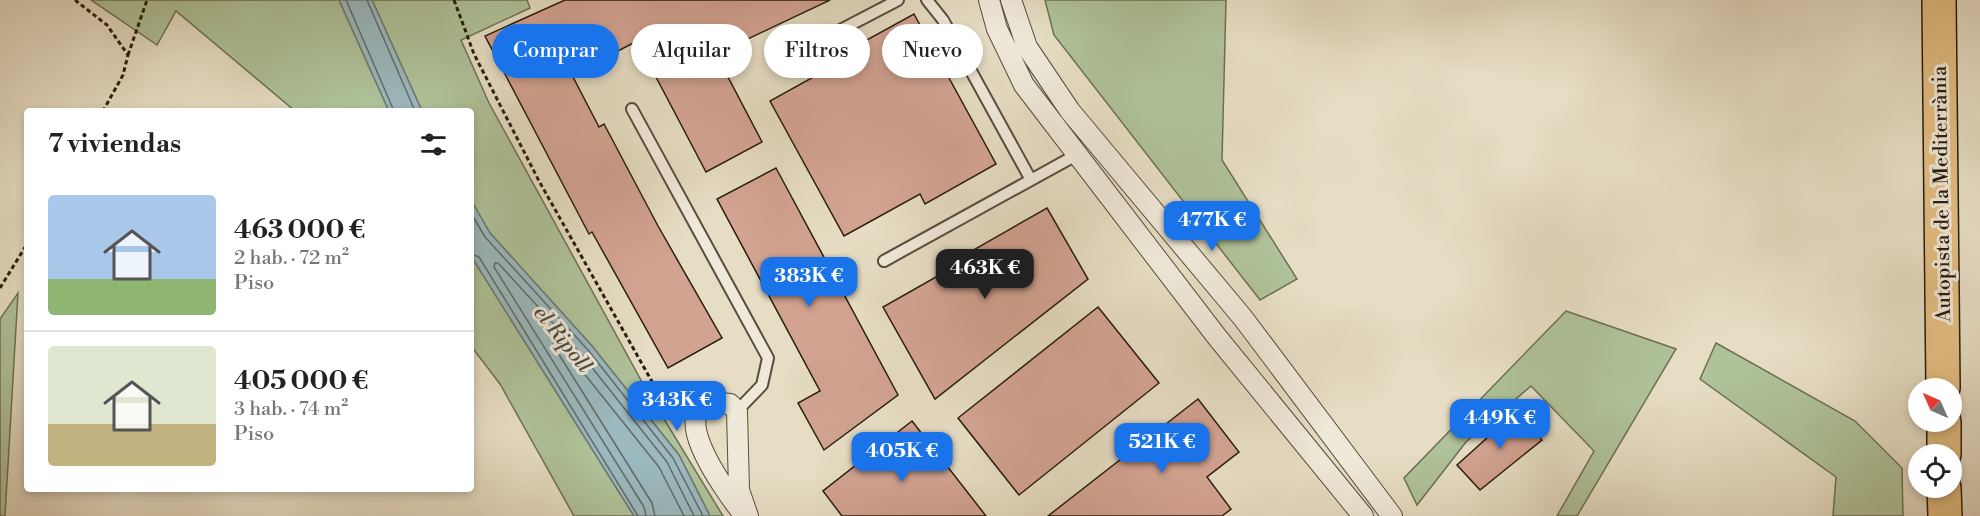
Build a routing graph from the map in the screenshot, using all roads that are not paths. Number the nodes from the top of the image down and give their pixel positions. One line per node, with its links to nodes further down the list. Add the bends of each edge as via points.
1 (898, 0): 6 (lane)
2 (927, 0): 9 (lane, via 943,20)
3 (988, 0): 8 (street, via 997,29 1024,85)
4 (1011, 0): 16 (street, via 1027,47 1070,111 1243,318)
5 (1939, 0): 11 (highway, Autopista de la Mediterrània)
6 (852, 24)
7 (632, 109): 12 (lane, via 768,358 762,385)
8 (1078, 154): 9 (lane); 15 (street, via 1217,337)
9 (1031, 180): 10 (lane)
10 (884, 261)
11 (1943, 378)
12 (736, 411): 14 (street, via 739,490); 14 (street, via 730,404 709,404 694,419 710,465)
13 (1944, 498): 17 (highway)
14 (747, 516)
15 (1363, 516)
16 (1392, 516)
17 (1945, 516)

